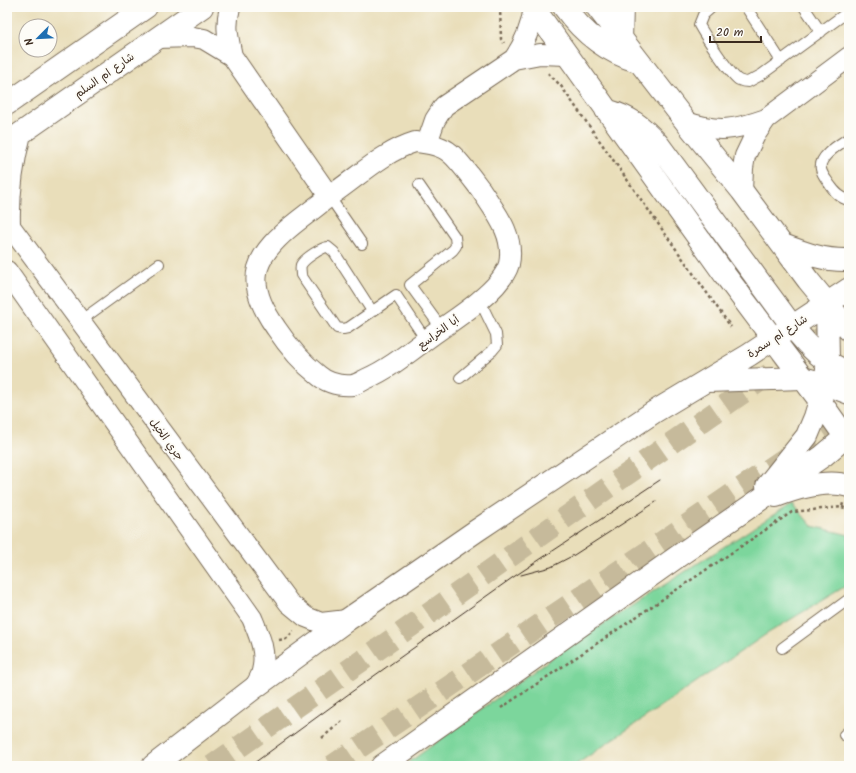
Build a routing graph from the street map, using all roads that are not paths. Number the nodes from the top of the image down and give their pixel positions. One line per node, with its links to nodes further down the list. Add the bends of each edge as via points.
1 (202, 7): 13 (street, شارع ام السلم)
2 (230, 7): 16 (street, via 227,33)
3 (564, 7): 19 (street, via 578,25 600,44 626,58)
4 (597, 7): 14 (street)
5 (623, 7): 14 (street)
6 (712, 7): 18 (lane, via 703,15 699,25 738,80 748,82)
7 (746, 7): 18 (lane)
8 (804, 7): 12 (lane)
9 (534, 8): 15 (street); 17 (street, via 528,35)
10 (140, 10): 21 (street)
11 (849, 11): 12 (lane)
12 (821, 32): 18 (lane)
13 (157, 38): 16 (street, via 204,39); 26 (street, شارع ام السلم)
14 (622, 40): 19 (street)
15 (567, 55): 17 (street, via 540,54); 22 (street)
16 (232, 56): 30 (street)
17 (514, 59): 27 (street, via 444,106 435,120)
18 (781, 61)
19 (640, 62): 24 (street)
20 (847, 62): 23 (street)
21 (12, 99)
22 (606, 110): 45 (street, via 621,114 648,132); 48 (street)
23 (766, 119): 24 (street, via 745,127 721,130); 29 (street, via 755,135 746,156)
24 (686, 122): 29 (street)
25 (849, 138): 31 (lane, via 829,152 820,166 833,189 841,197)
26 (14, 139): 32 (street)
27 (427, 143): 30 (street, أبا الخراسع, via 415,142 402,146); 41 (street, أبا الخراسع, via 450,153 479,187 502,220 508,234 509,265 500,281)
28 (419, 185): 38 (lane, via 455,237 456,246)
29 (742, 191): 34 (street)
30 (329, 196): 33 (lane); 47 (street, أبا الخراسع, via 280,235 265,252 257,272 256,283 262,305 296,354 323,380 339,385 354,385 389,367)
31 (849, 200)
32 (8, 223): 44 (street, جري الخيل)
33 (362, 244)
34 (782, 245): 35 (street, via 812,256); 42 (street)
35 (849, 260)
36 (159, 264): 44 (lane)
37 (7, 271): 59 (street, via 252,618 262,644 264,659 262,672)
38 (410, 285): 40 (lane); 47 (lane)
39 (849, 289): 42 (street, شارع ام سمرة)
40 (396, 295): 43 (lane); 47 (lane)
41 (480, 301): 47 (street, أبا الخراسع); 49 (lane, via 496,334 497,345)
42 (827, 304): 45 (street, شارع ام سمرة); 46 (street); 51 (street)
43 (372, 311): 43 (lane, via 348,328 337,328 301,275 302,263 323,247 328,247 334,252)
44 (80, 321): 57 (street, جري الخيل, via 289,604 306,617 321,623)
45 (792, 326): 48 (street, شارع ام سمرة); 51 (street)
46 (849, 330)
47 (434, 334)
48 (773, 339): 50 (street); 52 (street, شارع ام سمرة)
49 (460, 378)
50 (803, 378): 51 (street); 52 (street)
51 (838, 378): 53 (street); 55 (street, via 807,436)
52 (705, 381): 57 (street, شارع ام سمرة, via 608,442)
53 (846, 436): 55 (street, via 823,456)
54 (847, 486): 55 (street, via 811,485)
55 (752, 504): 61 (street)
56 (849, 599): 58 (lane)
57 (347, 620): 59 (street, شارع ام سمرة)
58 (782, 648)
59 (254, 688): 60 (street, شارع ام سمرة)
60 (153, 766)
61 (382, 766)

